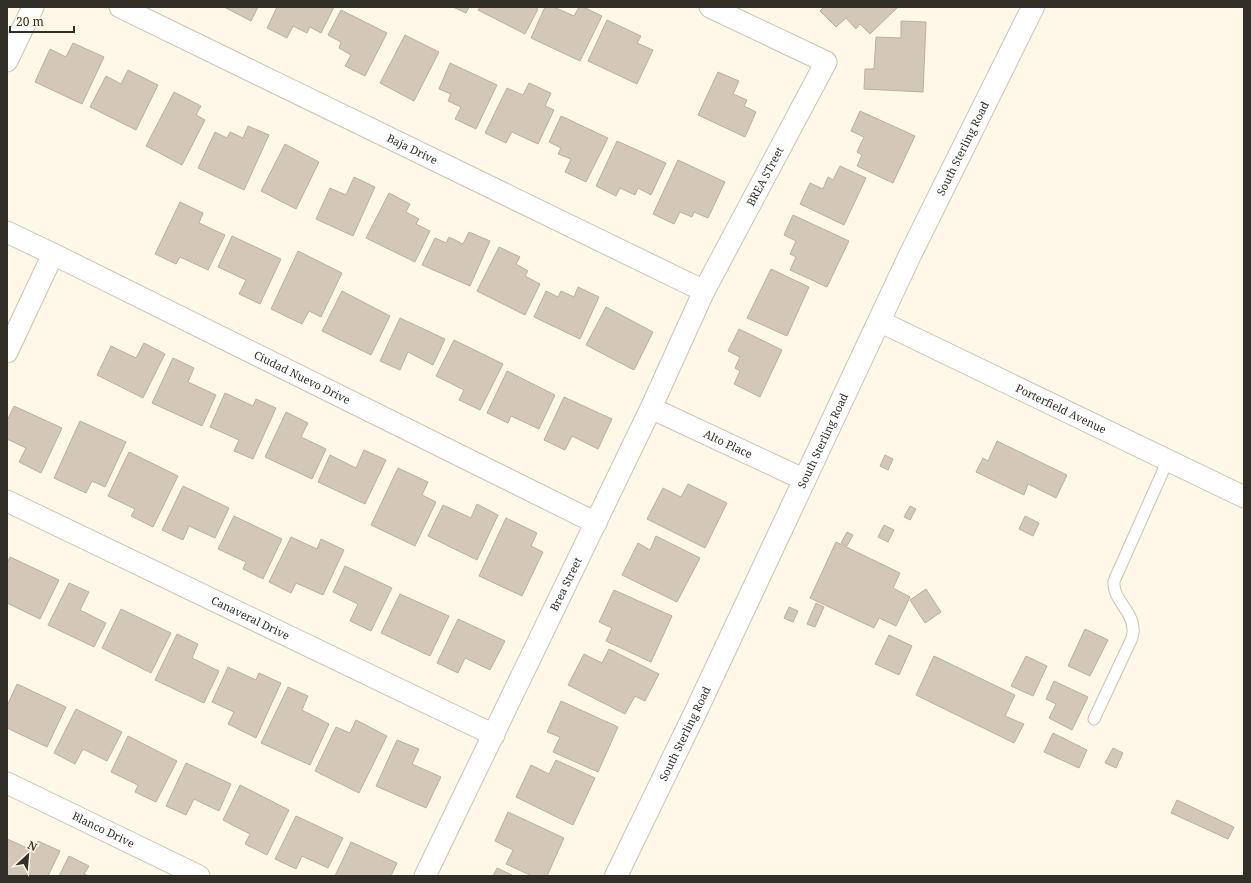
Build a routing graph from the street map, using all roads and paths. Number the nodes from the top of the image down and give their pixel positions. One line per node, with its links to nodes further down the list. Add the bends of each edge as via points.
1 (33, 7): 5 (street)
2 (120, 7): 8 (street, Baja Drive)
3 (710, 7): 8 (street, BREA STreet, via 826,62)
4 (1033, 7): 9 (street, South Sterling Road)
5 (7, 61)
6 (7, 232): 7 (street, Ciudad Nuevo Drive)
7 (53, 254): 10 (street); 16 (street, Ciudad Nuevo Drive)
8 (704, 291): 11 (street, Brea Street)
9 (879, 321): 12 (street, Porterfield Avenue); 13 (street, South Sterling Road)
10 (7, 352)
11 (651, 408): 13 (street, Alto Place); 16 (street, Brea Street)
12 (1168, 460): 14 (street, Porterfield Avenue); 17 (lane, via 1114,581 1114,592 1134,628 1132,638)
13 (805, 480): 22 (street, South Sterling Road)
14 (1244, 496)
15 (7, 501): 18 (street, Canaveral Drive)
16 (596, 523): 18 (street, Brea Street)
17 (1094, 719)
18 (494, 735): 21 (street, Brea Street)
19 (7, 783): 20 (street, Blanco Drive)
20 (199, 876)
21 (425, 876)
22 (616, 876)

